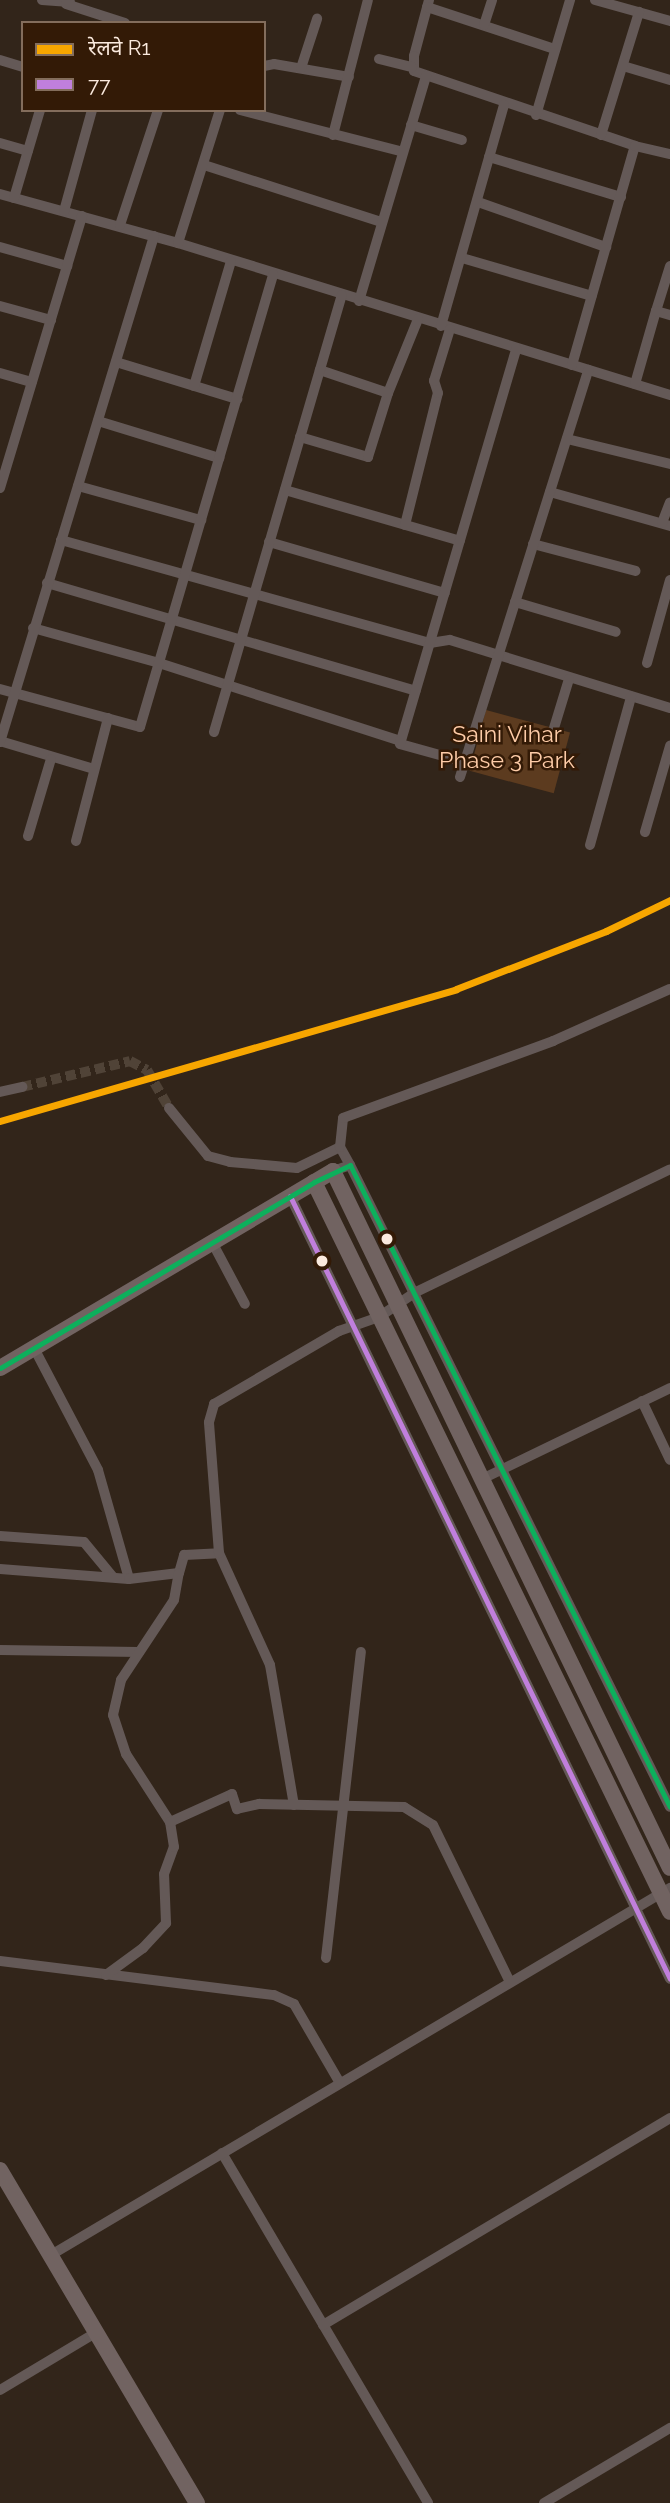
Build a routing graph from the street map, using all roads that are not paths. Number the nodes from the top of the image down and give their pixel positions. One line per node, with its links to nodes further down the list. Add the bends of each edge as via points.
1 (42, 0): 6 (street)
2 (368, 0): 22 (street)
3 (492, 0): 12 (street)
4 (570, 0): 13 (street)
5 (595, 0): 8 (street)
6 (69, 2): 10 (street)
7 (428, 3): 12 (street); 19 (street)
8 (639, 12): 11 (street); 18 (street)
9 (317, 19): 20 (street)
10 (120, 21)
11 (670, 21)
12 (484, 25): 13 (street)
13 (555, 49): 30 (street)
14 (379, 59): 19 (street)
15 (0, 60): 16 (street)
16 (21, 66)
17 (266, 66): 20 (street)
18 (622, 66): 23 (street); 33 (street)
19 (412, 67): 21 (street)
20 (301, 68): 22 (street)
21 (426, 76): 24 (street); 31 (street)
22 (349, 77): 32 (street)
23 (670, 80)
24 (504, 105): 30 (street); 40 (street)
25 (39, 112): 37 (street)
26 (91, 112): 46 (street)
27 (157, 112): 49 (street)
28 (219, 112): 41 (street)
29 (247, 112): 32 (street)
30 (536, 115): 33 (street)
31 (411, 125): 34 (street); 38 (street)
32 (333, 135): 38 (street)
33 (601, 135): 36 (street)
34 (461, 140)
35 (0, 144): 37 (street)
36 (635, 146): 39 (street); 43 (street)
37 (27, 151): 44 (street)
38 (403, 152): 48 (street)
39 (670, 154)
40 (489, 157): 43 (street); 45 (street)
41 (204, 165): 48 (street); 51 (street)
42 (0, 194): 44 (street)
43 (621, 197): 53 (street)
44 (14, 198): 46 (street)
45 (478, 202): 53 (street); 54 (street)
46 (64, 211): 47 (street)
47 (82, 216): 49 (street); 57 (street)
48 (382, 222): 61 (street)
49 (120, 226): 50 (street)
50 (154, 236): 51 (street); 69 (street)
51 (178, 243): 55 (street)
52 (0, 247): 57 (street)
53 (606, 247): 60 (street)
54 (461, 258): 60 (street); 67 (street)
55 (231, 261): 58 (street); 76 (street)
56 (670, 265): 63 (street)
57 (67, 267): 66 (street)
58 (273, 274): 59 (street); 79 (street)
59 (342, 295): 61 (street); 71 (street)
60 (592, 296): 70 (street)
61 (359, 301): 65 (street)
62 (0, 306): 66 (street)
63 (656, 311): 64 (street); 75 (street)
64 (670, 315)
65 (418, 319): 67 (street); 77 (street)
66 (51, 320): 74 (street)
67 (445, 327): 68 (street); 94 (street, via 434,381 438,393)
68 (516, 349): 70 (street); 96 (street)
69 (116, 362): 76 (street); 80 (street)
70 (572, 365): 72 (street)
71 (320, 370): 77 (street); 81 (street)
72 (588, 370): 75 (street); 82 (street)
73 (0, 373): 74 (street)
74 (32, 382): 84 (street)
75 (635, 384): 78 (street)
76 (194, 386): 79 (street)
77 (388, 393): 81 (street, via 368,457)
78 (670, 395)
79 (237, 399): 85 (street)
80 (98, 421): 85 (street); 87 (street)
81 (300, 437): 89 (street)
82 (567, 439): 86 (street); 90 (street)
83 (0, 441): 84 (street)
84 (13, 445): 88 (street)
85 (219, 458): 92 (street)
86 (670, 464)
87 (78, 485): 92 (street); 95 (street)
88 (0, 488)
89 (285, 490): 94 (street); 97 (street)
90 (550, 492): 93 (street); 98 (street)
91 (670, 502): 93 (street)
92 (201, 520): 100 (street)
93 (666, 524)
94 (405, 525): 96 (street)
95 (61, 540): 100 (street); 102 (street)
96 (460, 541): 104 (street)
97 (270, 542): 103 (street); 104 (street)
98 (533, 544): 99 (street); 105 (street)
99 (636, 571)
100 (185, 574): 103 (street); 106 (street)
101 (670, 580): 113 (street)
102 (47, 583): 106 (street); 107 (street)
103 (255, 590): 109 (street); 110 (street)
104 (445, 593): 110 (street)
105 (515, 602): 108 (street); 111 (street)
106 (172, 619): 109 (street); 112 (street)
107 (33, 628): 112 (street); 118 (street)
108 (616, 632)
109 (241, 639): 115 (street); 117 (street)
110 (430, 643): 111 (street, via 450,640); 117 (street)
111 (498, 658): 114 (street); 128 (street)
112 (159, 663): 115 (street); 121 (street, via 140,727)
113 (647, 663)
114 (569, 679): 119 (street); 122 (street)
115 (228, 684): 123 (street); 124 (street)
116 (0, 689): 118 (street)
117 (416, 691): 124 (street)
118 (14, 693): 121 (street); 125 (street)
119 (631, 697): 120 (street); 134 (street)
120 (670, 708)
121 (108, 718): 129 (street)
122 (554, 728)
123 (214, 732)
124 (401, 741): 128 (street)
125 (0, 742): 127 (street)
126 (670, 746): 131 (street)
127 (51, 759): 129 (street); 132 (street)
128 (465, 762): 130 (street)
129 (94, 769): 133 (street)
130 (460, 777)
131 (645, 832)
132 (28, 836)
133 (76, 841)
134 (590, 845)
135 (670, 989): 139 (street, via 553,1041 343,1118)
136 (22, 1087): 137 (street)
137 (0, 1092)
138 (169, 1108): 141 (street, via 208,1156 230,1162)
139 (340, 1147): 140 (street); 141 (street)
140 (350, 1165): 143 (street); 147 (street)
141 (304, 1166): 144 (street)
142 (670, 1169): 147 (street)
143 (333, 1171): 144 (street); 148 (street)
144 (314, 1182): 145 (street); 150 (street)
145 (290, 1196): 146 (street); 151 (street)
146 (212, 1242): 149 (street); 152 (street)
147 (414, 1293): 148 (street); 157 (street)
148 (397, 1302): 150 (street); 158 (street)
149 (245, 1304)
150 (379, 1317): 151 (street); 173 (street)
151 (355, 1328): 160 (street, via 339,1331 211,1409); 174 (street)
152 (34, 1348): 153 (street); 164 (street, via 98,1470)
153 (0, 1368)
154 (670, 1388): 155 (street)
155 (642, 1401): 156 (street); 157 (street)
156 (670, 1460)
157 (503, 1468): 158 (street); 169 (street)
158 (482, 1479): 172 (street)
159 (0, 1536): 163 (street, via 84,1542)
160 (219, 1553): 162 (street, via 184,1555); 168 (street, via 270,1665)
161 (0, 1569): 163 (street)
162 (179, 1573): 164 (street); 166 (street, via 174,1600)
163 (113, 1577): 164 (street)
164 (129, 1579)
165 (0, 1650): 166 (street)
166 (139, 1652): 171 (street, via 121,1680 113,1715 126,1754)
167 (361, 1652): 170 (street)
168 (294, 1805): 170 (street); 171 (street, via 237,1809 232,1794)
169 (670, 1807)
170 (344, 1808): 176 (street); 180 (street, via 404,1807 433,1825)
171 (170, 1822): 178 (street, via 174,1847 164,1874 166,1923 143,1948)
172 (670, 1868)
173 (665, 1890): 174 (street); 175 (street)
174 (635, 1908): 179 (street); 180 (street)
175 (670, 1912)
176 (326, 1958)
177 (0, 1961): 178 (street)
178 (106, 1975): 181 (street, via 294,2004)
179 (670, 1979)
180 (510, 1982): 181 (street)
181 (340, 2083): 183 (street)
182 (670, 2118): 186 (street)
183 (222, 2153): 185 (street); 186 (street)
184 (0, 2170): 185 (street)
185 (51, 2255): 187 (street)
186 (323, 2325): 191 (street)
187 (97, 2332): 188 (street); 190 (street)
188 (0, 2390)
189 (670, 2428): 192 (street)
190 (197, 2503)
191 (428, 2503)
192 (544, 2503)

